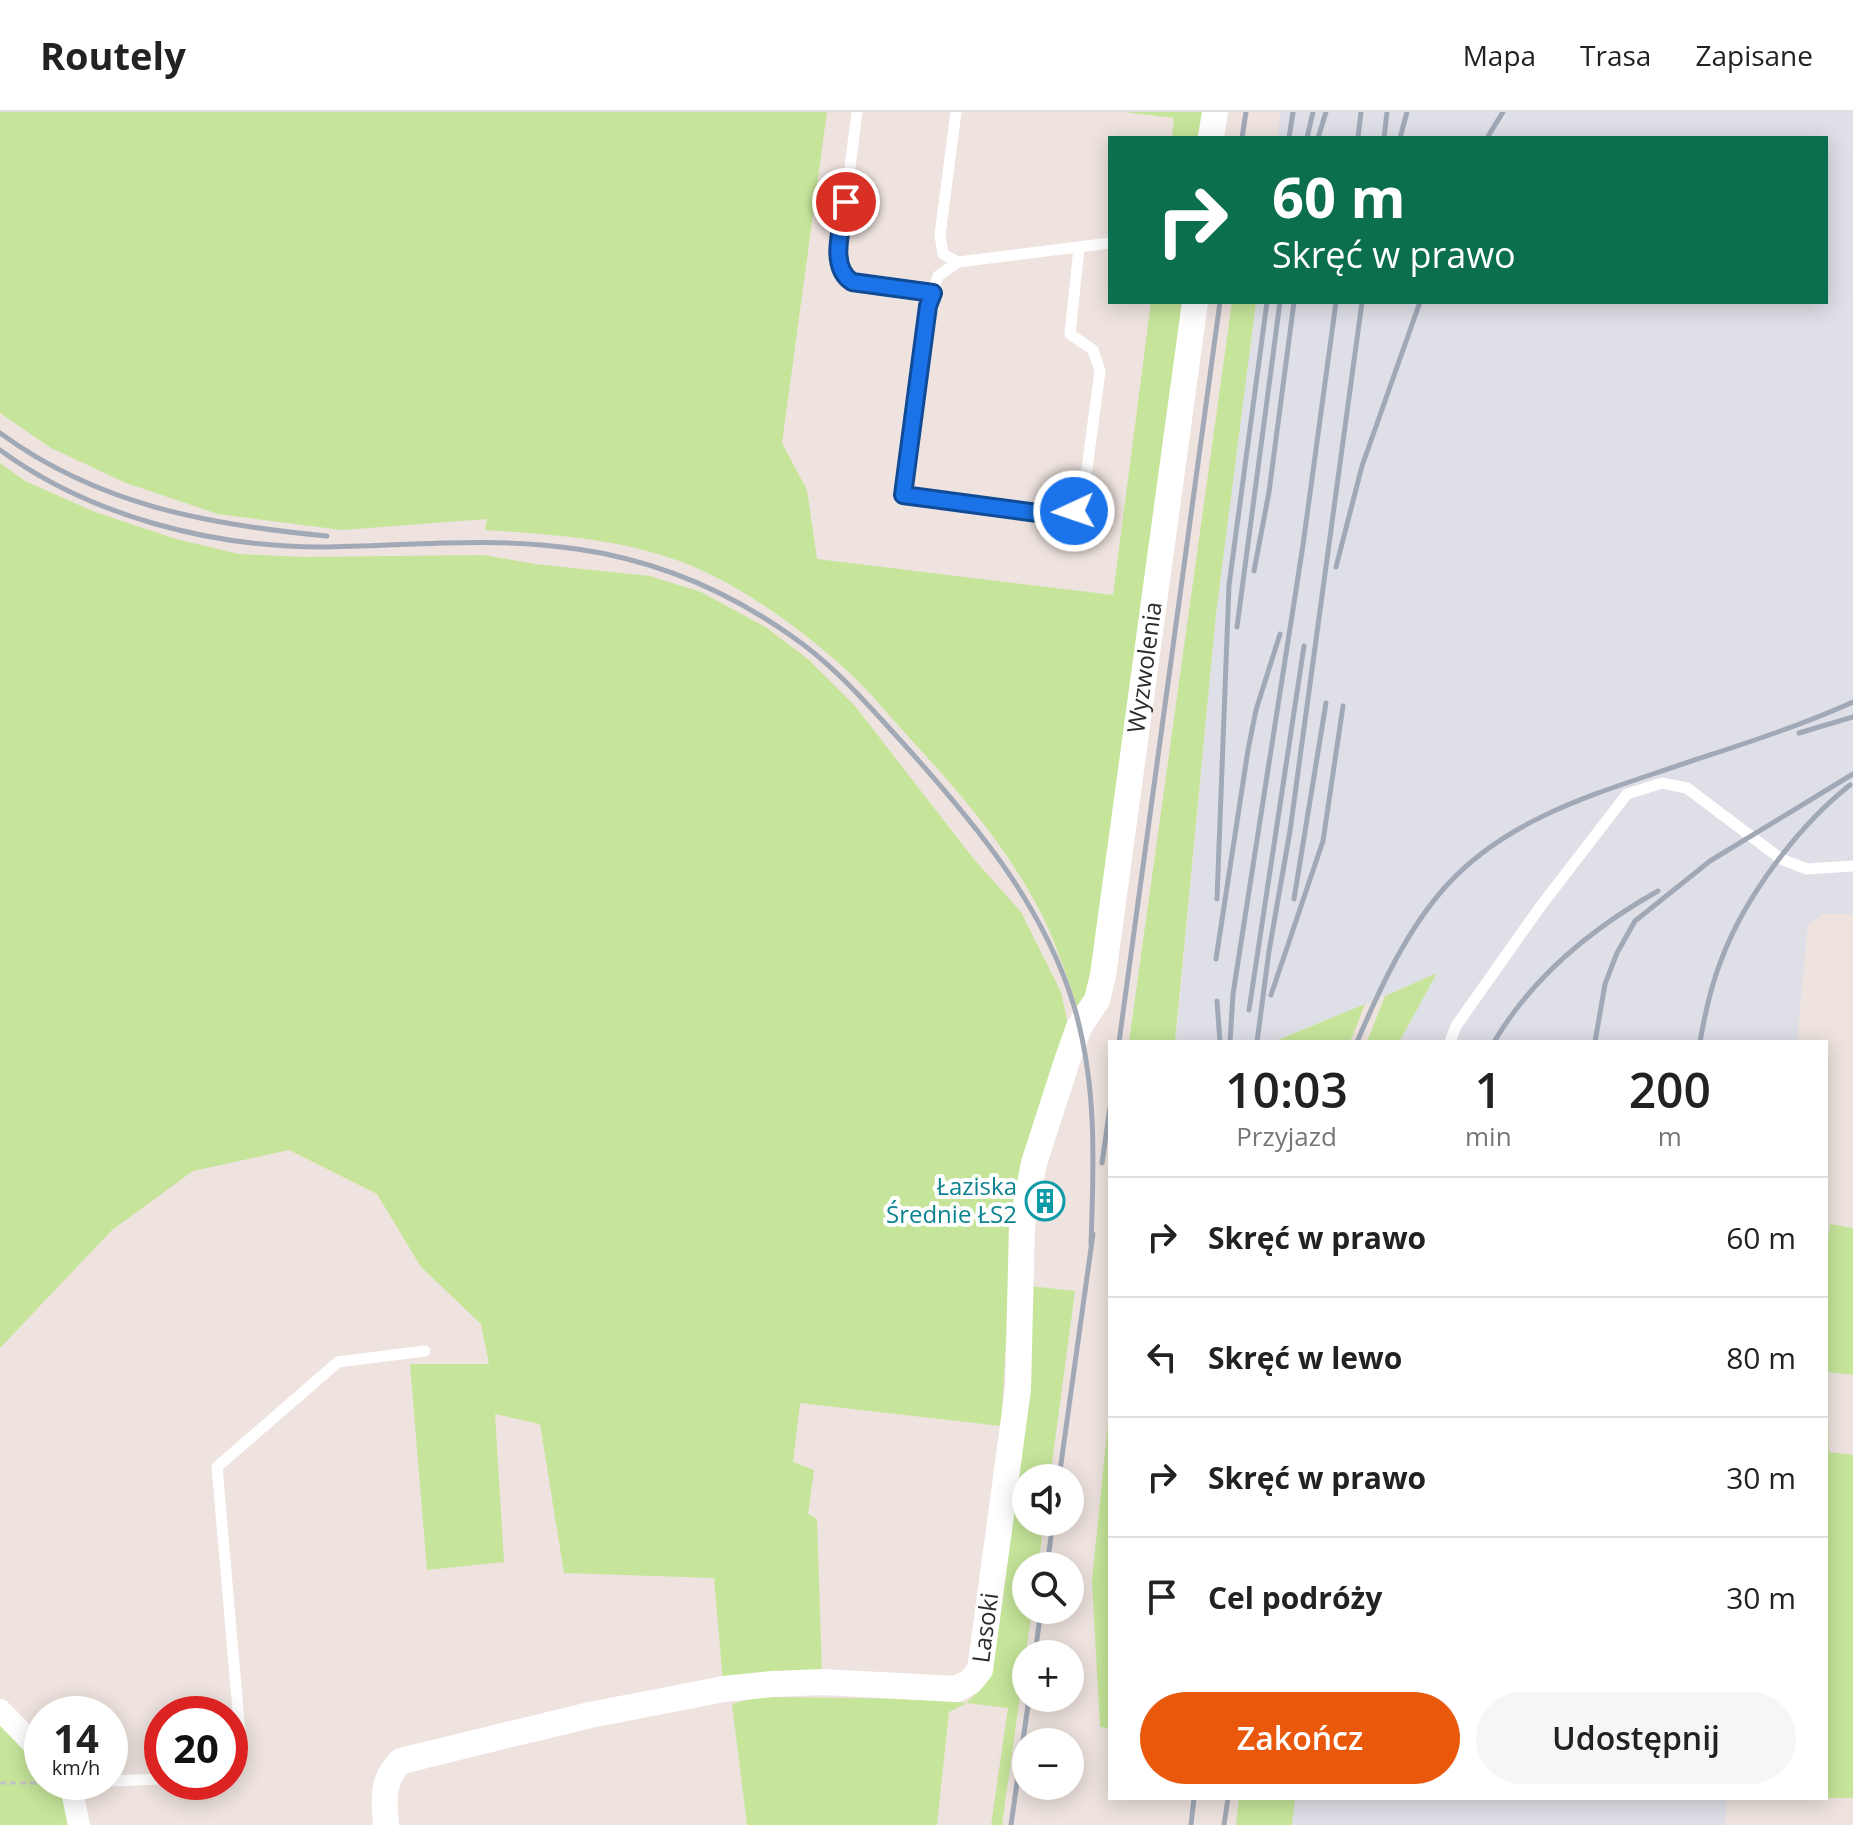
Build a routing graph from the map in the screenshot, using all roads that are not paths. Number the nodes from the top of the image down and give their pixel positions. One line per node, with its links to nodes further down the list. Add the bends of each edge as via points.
1 (857, 112): 8 (lane, via 838,262 843,275 852,282)
2 (956, 112): 7 (lane, via 940,235 943,254)
3 (1215, 112): 4 (street)
4 (1211, 136)
5 (1108, 243): 6 (lane)
6 (1079, 248): 7 (lane); 8 (lane, via 1070,334 1093,350 1100,371 1083,498 1074,511 1060,516 903,495)
7 (958, 262): 8 (lane, via 938,276)
8 (933, 293)
9 (1195, 304): 11 (street, Wyzwolenia, via 1103,975 1097,1000)
10 (1853, 866): 12 (lane, via 1807,869 1781,859 1687,788 1662,783 1627,794 1540,907)
11 (1079, 1027): 19 (street, Lasoki, via 1034,1163 1022,1226 1018,1389 980,1670 970,1682 956,1689 823,1682 724,1689 484,1739 401,1761 383,1788)
12 (1451, 1040)
13 (425, 1351): 14 (lane, via 338,1362 217,1467)
14 (237, 1696)
15 (0, 1710): 16 (street)
16 (24, 1735)
17 (74, 1800): 18 (street)
18 (79, 1825)
19 (386, 1825)

